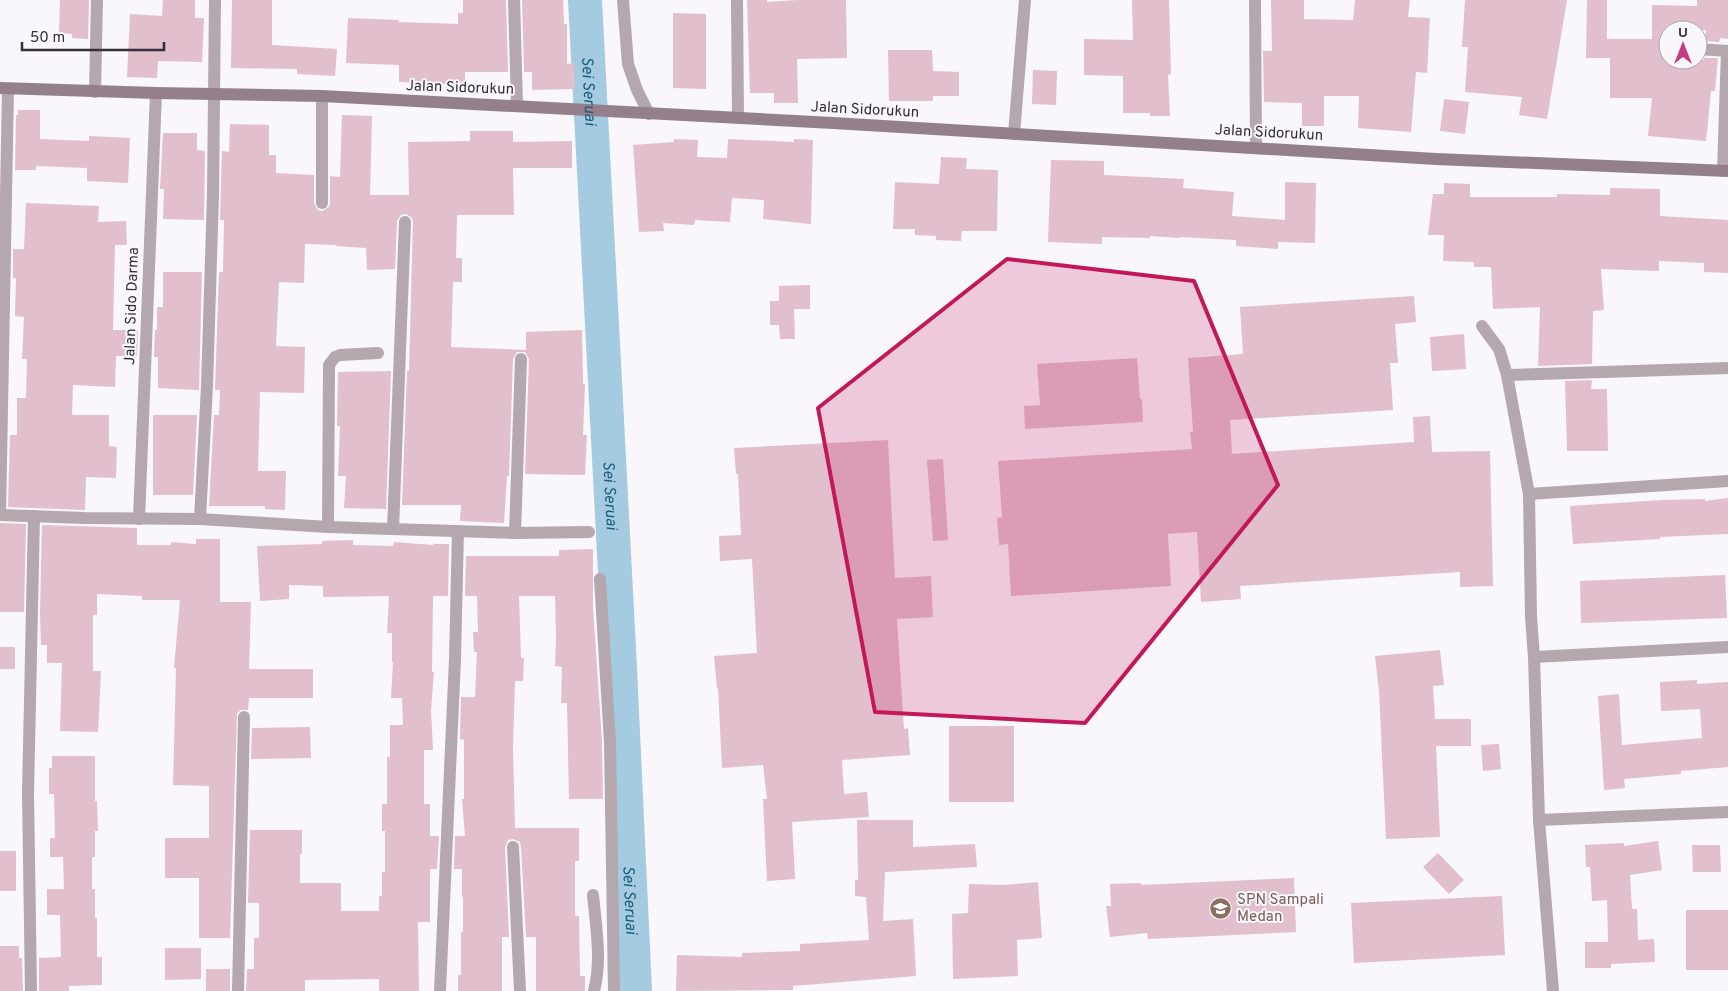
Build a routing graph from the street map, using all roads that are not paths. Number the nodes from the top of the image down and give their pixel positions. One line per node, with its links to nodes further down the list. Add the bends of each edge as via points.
1 (98, 0): 11 (street)
2 (215, 0): 13 (street)
3 (514, 0): 15 (street)
4 (623, 0): 16 (street, via 628,64)
5 (737, 0): 17 (street)
6 (1025, 0): 18 (street)
7 (1255, 0): 19 (street)
8 (1708, 50): 9 (street)
9 (1728, 51): 20 (street)
10 (4, 89): 11 (street, Jalan Sidorukun); 30 (street, via 0,515)
11 (95, 92): 12 (street, Jalan Sidorukun)
12 (156, 93): 13 (street, Jalan Sidorukun); 31 (street, Jalan Sido Darma)
13 (213, 93): 14 (street, Jalan Sidorukun); 32 (street, via 208,366)
14 (322, 96): 15 (street, Jalan Sidorukun); 21 (street)
15 (517, 105): 16 (street, Jalan Sidorukun)
16 (649, 114): 17 (street, Jalan Sidorukun)
17 (738, 118): 18 (street, Jalan Sidorukun)
18 (1014, 134): 19 (street, Jalan Sidorukun)
19 (1256, 148): 20 (street, Jalan Sidorukun)
20 (1725, 171)
21 (322, 203)
22 (405, 222): 34 (street)
23 (1482, 326): 27 (street, via 1499,349)
24 (378, 353): 33 (street, via 340,355 334,357 329,365)
25 (521, 359): 37 (street)
26 (1728, 368): 27 (street)
27 (1508, 374): 29 (street)
28 (1728, 481): 29 (street)
29 (1529, 494): 40 (street)
30 (34, 516): 31 (street); 46 (street, via 28,793)
31 (139, 519): 32 (street)
32 (200, 519): 33 (street)
33 (328, 527): 34 (street)
34 (393, 529): 35 (street)
35 (458, 531): 37 (street); 48 (street)
36 (589, 532): 37 (street)
37 (515, 533)
38 (600, 579): 51 (street, via 610,742)
39 (1728, 646): 40 (street)
40 (1534, 657): 43 (street)
41 (244, 717): 47 (street)
42 (1728, 812): 43 (street)
43 (1539, 820): 52 (street)
44 (512, 847): 49 (street)
45 (592, 896): 50 (street, via 597,950)
46 (31, 991)
47 (238, 991)
48 (440, 991)
49 (520, 991)
50 (594, 991)
51 (614, 991)
52 (1553, 991)

